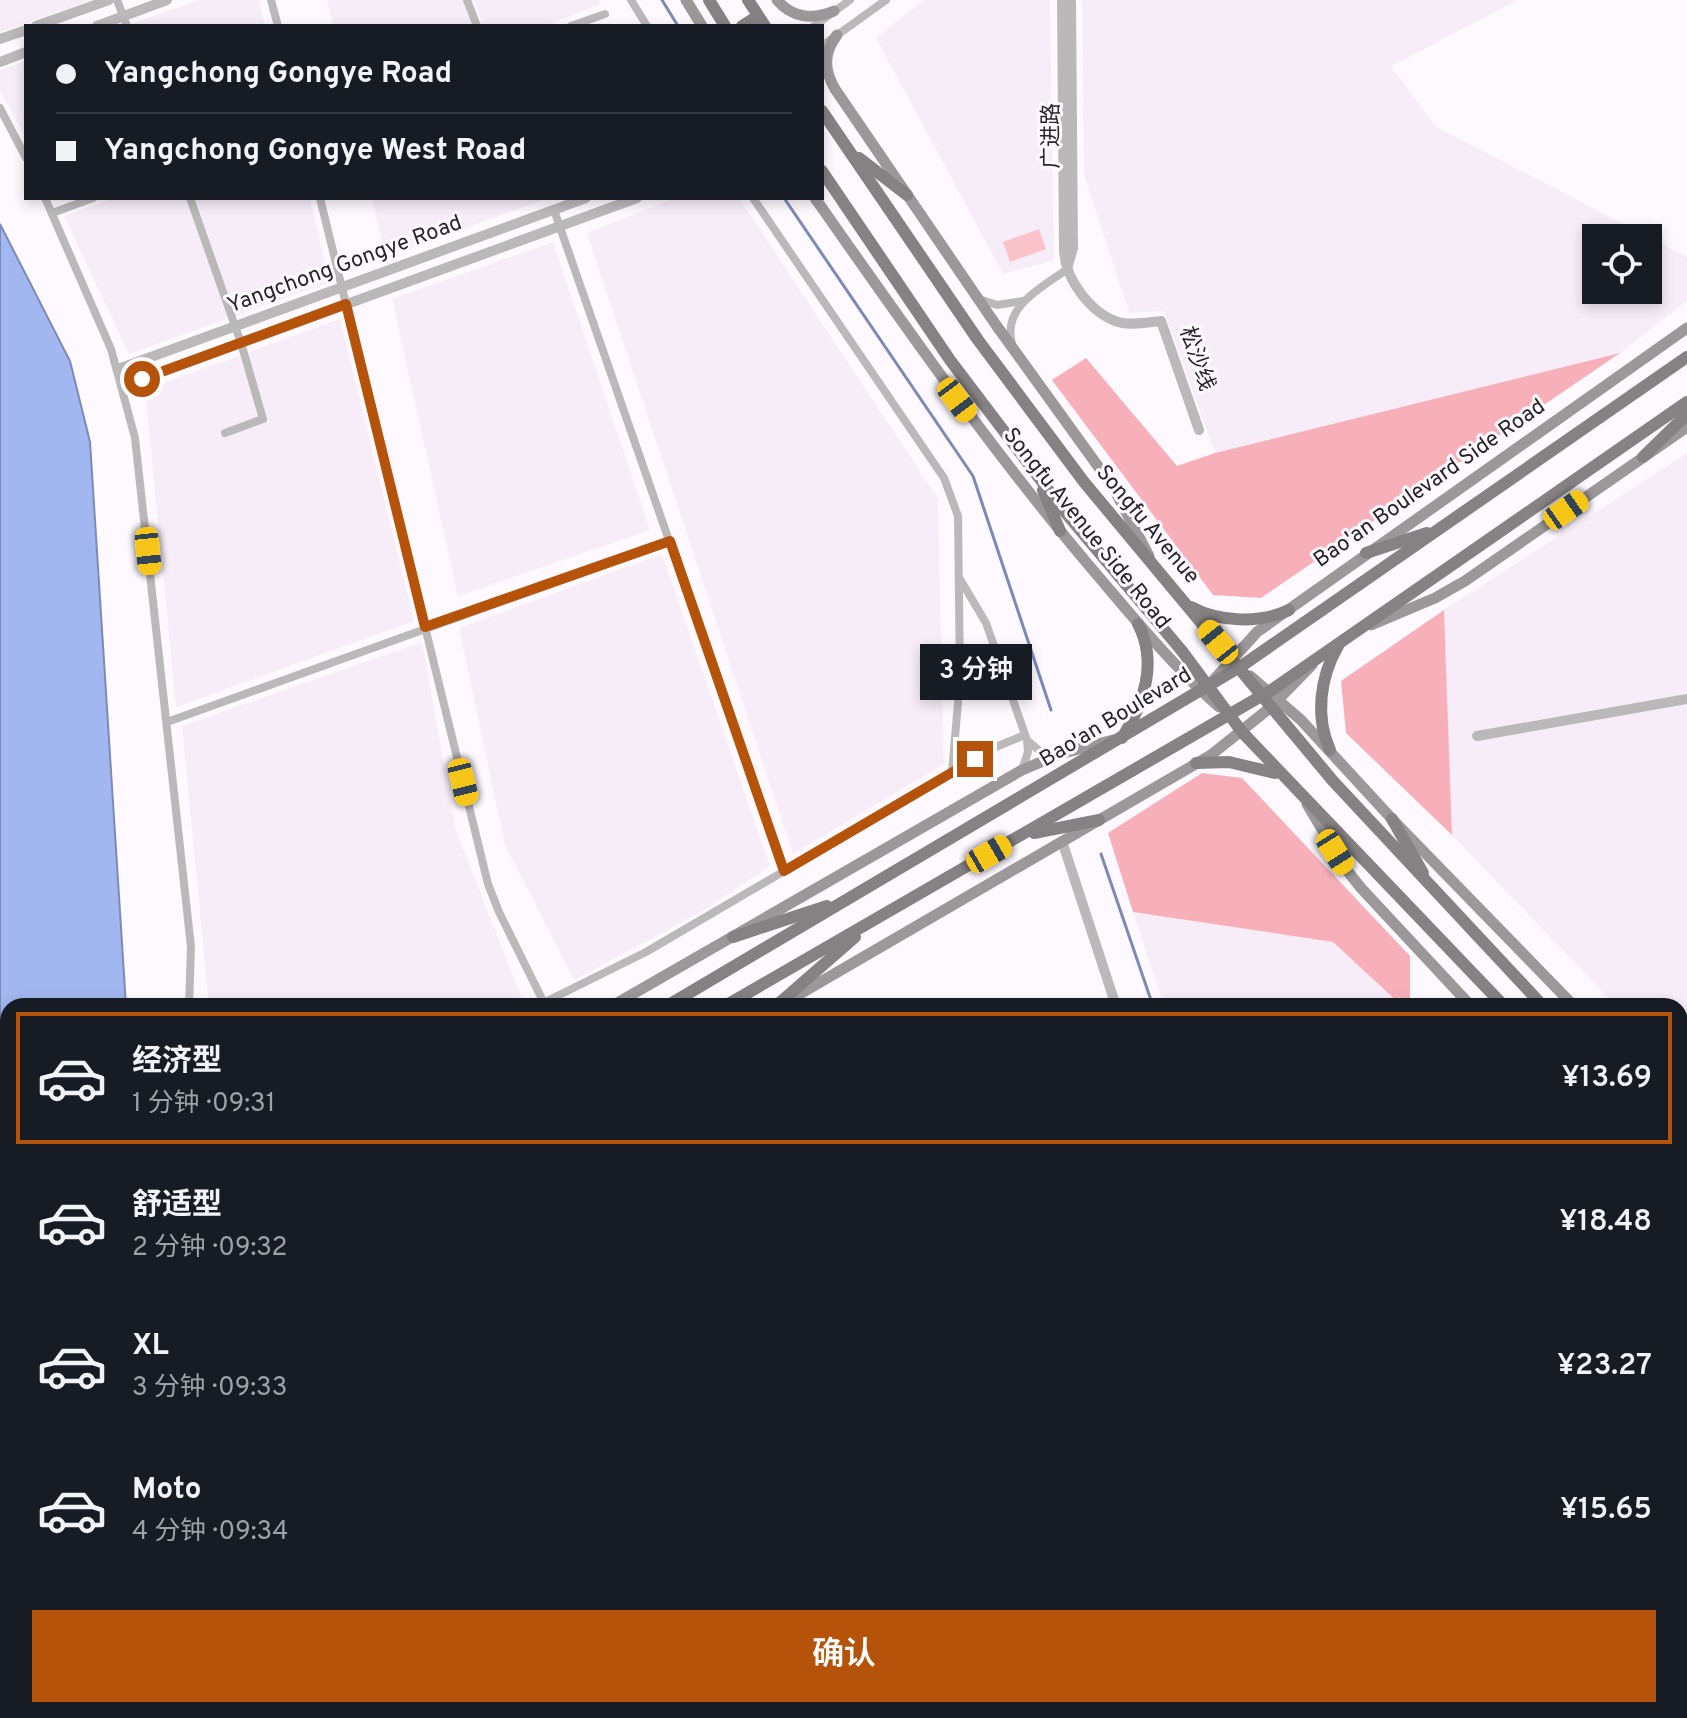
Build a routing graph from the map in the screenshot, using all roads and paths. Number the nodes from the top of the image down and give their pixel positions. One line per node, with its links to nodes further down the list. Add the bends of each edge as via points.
1 (109, 0): 19 (street)
2 (117, 0): 17 (street)
3 (167, 0): 17 (street)
4 (271, 0): 20 (street)
5 (467, 0): 21 (street)
6 (631, 0): 23 (street)
7 (686, 0): 24 (main road)
8 (709, 0): 25 (main road)
9 (748, 0): 18 (main road)
10 (777, 0): 15 (main road, via 801,16)
11 (850, 0): 15 (street)
12 (886, 0): 28 (street)
13 (1062, 0): 50 (street, 广进路)
14 (1071, 0): 50 (street, 广进路, via 1073,248)
15 (834, 11): 26 (street)
16 (605, 14): 22 (street)
17 (125, 21)
18 (761, 21)
19 (42, 24)
20 (277, 24)
21 (476, 24)
22 (577, 24)
23 (646, 24)
24 (701, 24)
25 (724, 24)
26 (817, 24)
27 (24, 31): 29 (street)
28 (837, 35): 30 (street); 38 (main road, Songfu Avenue Side Road, via 826,58 832,84)
29 (0, 39)
30 (824, 45)
31 (24, 53): 32 (street)
32 (0, 62)
33 (0, 108): 36 (street)
34 (824, 114): 35 (main road, Songfu Avenue)
35 (846, 146): 38 (main road); 73 (main road, Songfu Avenue, via 1005,377)
36 (24, 154)
37 (824, 174): 68 (main road, via 950,360)
38 (907, 195): 52 (main road, Songfu Avenue Side Road)
39 (46, 200): 48 (street)
40 (88, 200): 48 (street)
41 (191, 200): 55 (street)
42 (320, 200): 51 (street)
43 (581, 200): 47 (street, Yangchong Gongye Road)
44 (632, 200): 49 (street, Yangchong Gongye Road)
45 (754, 200): 74 (street, via 948,484 958,516)
46 (816, 200): 70 (main road, Songfu Avenue Side Road, via 943,382)
47 (554, 210): 49 (street); 51 (street, Yangchong Gongye Road)
48 (52, 213): 60 (street)
49 (560, 226): 54 (street, Yangchong Gongye Road); 71 (street)
50 (1066, 270): 53 (street); 65 (street, 松沙线, via 1094,308 1119,323 1161,321)
51 (342, 287): 54 (street); 55 (street, Yangchong Gongye Road)
52 (977, 298): 53 (street, via 997,305); 58 (main road, Songfu Avenue Side Road)
53 (1024, 300): 58 (street, via 1010,326)
54 (346, 304): 57 (street, Yangchong Gongye Road); 78 (street)
55 (235, 326): 57 (street); 60 (street, Yangchong Gongye Road)
56 (1687, 328): 72 (main road, Bao'an Boulevard Side Road)
57 (241, 343): 61 (street, Yangchong Gongye Road); 66 (street, via 263,419)
58 (1016, 353): 73 (main road, Songfu Avenue Side Road, via 1113,487)
59 (1687, 357): 69 (main road, Bao'an Boulevard)
60 (118, 369): 61 (street)
61 (123, 386): 86 (street, via 139,466)
62 (1687, 402): 79 (main road)
63 (1687, 414): 67 (main road)
64 (1687, 427): 67 (main road)
65 (1199, 430)
66 (225, 433)
67 (1643, 457): 79 (main road, via 1465,581)
68 (1033, 469): 70 (main road); 82 (main road)
69 (1442, 528): 72 (main road); 81 (main road, Bao'an Boulevard)
70 (1060, 531): 77 (main road, Songfu Avenue Side Road)
71 (670, 541): 78 (street); 102 (street)
72 (1366, 553): 76 (main road, Bao'an Boulevard Side Road)
73 (1153, 564): 75 (main road, Songfu Avenue)
74 (959, 579): 89 (street, via 986,623); 95 (street, via 960,679)
75 (1188, 605): 76 (main road, via 1243,619); 81 (main road, Songfu Avenue)
76 (1289, 610): 81 (main road, Bao'an Boulevard Side Road, via 1257,632)
77 (1138, 624): 82 (main road, Songfu Avenue Side Road, via 1169,660); 90 (main road, via 1148,673)
78 (425, 627): 86 (street); 108 (street, via 491,893)
79 (1363, 628): 80 (main road)
80 (1339, 644): 83 (main road); 91 (main road, via 1321,706)
81 (1235, 662): 82 (main road, Bao'an Boulevard); 83 (main road, Songfu Avenue)
82 (1205, 689): 85 (main road); 90 (main road, Bao'an Boulevard)
83 (1271, 698): 85 (main road); 87 (main road); 91 (main road); 104 (main road, Songfu Avenue)
84 (1687, 699): 88 (street)
85 (1229, 716): 87 (main road); 100 (main road)
86 (167, 722): 107 (street, via 191,947)
87 (1242, 732): 93 (main road); 96 (main road)
88 (1477, 736)
89 (1026, 738): 92 (street); 94 (street); 95 (street, via 998,746)
90 (1122, 739): 92 (main road); 103 (main road, Bao'an Boulevard)
91 (1330, 750): 98 (main road)
92 (1053, 756): 94 (main road)
93 (1196, 763): 96 (main road, via 1229,762); 99 (main road)
94 (1022, 770): 106 (main road)
95 (952, 773): 102 (street)
96 (1280, 774): 97 (main road)
97 (1305, 800): 116 (main road, via 1361,888); 117 (main road)
98 (1392, 819): 104 (main road); 119 (main road)
99 (1099, 820): 100 (main road); 101 (main road)
100 (1015, 839): 105 (main road)
101 (1062, 841): 114 (main road); 115 (street)
102 (784, 871): 109 (street, via 646,952)
103 (863, 891): 106 (main road); 111 (main road, Bao'an Boulevard)
104 (1435, 893): 118 (main road, Songfu Avenue)
105 (882, 916): 112 (main road); 113 (main road)
106 (733, 937): 110 (main road)
107 (189, 998)
108 (537, 998)
109 (552, 998)
110 (626, 998)
111 (681, 998)
112 (739, 998)
113 (786, 998)
114 (791, 998)
115 (1113, 998)
116 (1464, 998)
117 (1496, 998)
118 (1535, 998)
119 (1566, 998)

